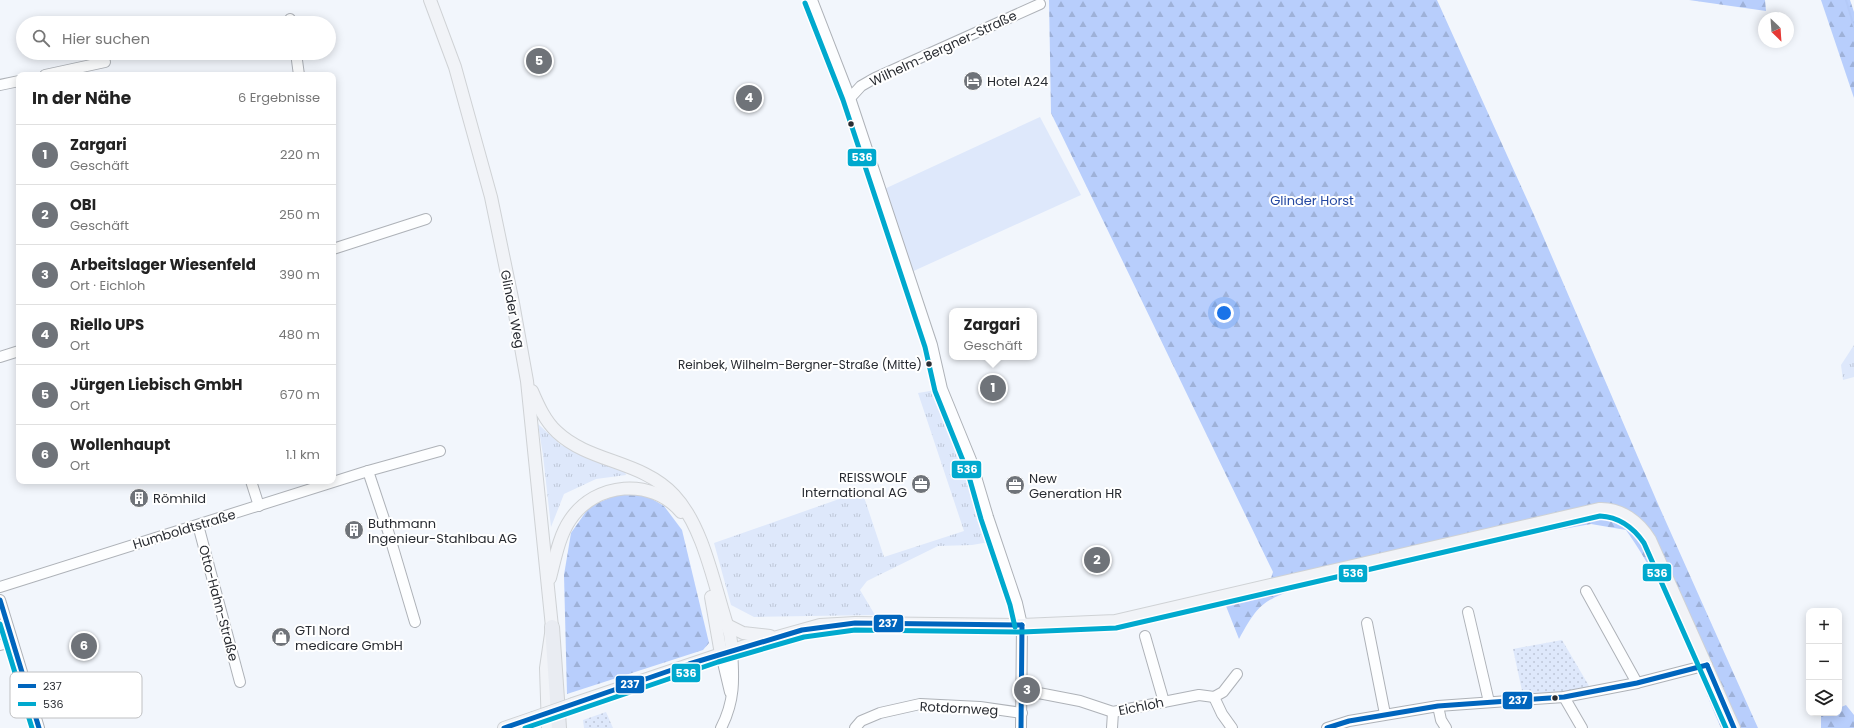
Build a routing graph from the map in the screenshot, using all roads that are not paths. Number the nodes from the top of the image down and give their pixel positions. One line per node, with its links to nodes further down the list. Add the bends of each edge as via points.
1 (430, 0): 15 (main road, Glinder Weg, via 455,67 491,197)
2 (812, 0): 10 (street)
3 (1040, 4): 10 (street, Wilhelm-Bergner-Straße, via 875,78 861,86)
4 (297, 60): 7 (street)
5 (105, 62): 6 (street)
6 (59, 72)
7 (299, 72)
8 (16, 82): 9 (street)
9 (0, 85)
10 (850, 98): 31 (street, via 932,345 942,389 975,470)
11 (426, 219): 12 (street)
12 (336, 247)
13 (16, 352): 14 (street)
14 (0, 358)
15 (527, 381): 23 (main road, Glinder Weg); 30 (main road, via 545,417 565,439 589,452 643,472 665,486 682,503 701,539)
16 (440, 451): 17 (street, Humboldtstraße)
17 (368, 472): 18 (street, Humboldtstraße); 28 (street)
18 (336, 482)
19 (252, 484): 21 (street)
20 (330, 484): 21 (street, Humboldtstraße)
21 (259, 506): 22 (street, Humboldtstraße)
22 (198, 525): 24 (street, Humboldtstraße); 41 (street, Otto-Hahn-Straße)
23 (548, 585): 32 (main road, Glinder Weg); 37 (main road, via 564,532 581,506 590,498 612,489 632,488 652,492 678,509 695,535)
24 (0, 587)
25 (1586, 591): 42 (street)
26 (0, 600): 35 (street)
27 (1468, 612): 47 (street)
28 (415, 622)
29 (1367, 623): 51 (street)
30 (727, 625): 34 (main road, via 742,633); 37 (main road, via 730,634)
31 (1022, 625): 34 (main road, via 835,624 806,628); 38 (main road, via 1103,622 1131,617 1609,508 1633,520 1650,540); 43 (street)
32 (552, 627): 55 (main road, Glinder Weg, via 546,668); 56 (highway)
33 (1146, 636): 46 (street)
34 (775, 637): 37 (main road)
35 (12, 642): 36 (street); 39 (street)
36 (0, 645)
37 (726, 652): 54 (main road, bridge); 57 (street, via 730,689 729,708)
38 (1707, 665): 42 (street); 65 (main road)
39 (21, 672)
40 (1237, 674): 44 (street, via 1223,692)
41 (240, 682)
42 (1637, 683): 45 (street)
43 (1023, 690): 49 (street, Eichloh, via 1080,701); 50 (street)
44 (1214, 697): 46 (street, Eichloh, via 1199,695); 61 (street)
45 (1564, 697): 47 (street); 64 (street)
46 (1164, 702): 49 (street, Eichloh)
47 (1489, 702): 48 (street)
48 (1438, 706): 51 (street); 63 (street)
49 (1113, 712): 60 (street)
50 (1022, 713): 58 (street, Rotdornweg, via 980,707 920,704 861,720); 59 (street)
51 (1385, 714): 62 (street, via 1342,722)
52 (36, 718): 53 (street)
53 (39, 728)
54 (504, 728)
55 (548, 728)
56 (559, 728)
57 (721, 728)
58 (855, 728)
59 (1021, 728)
60 (1112, 728)
61 (1232, 728)
62 (1327, 728)
63 (1446, 728)
64 (1582, 728)
65 (1734, 728)

